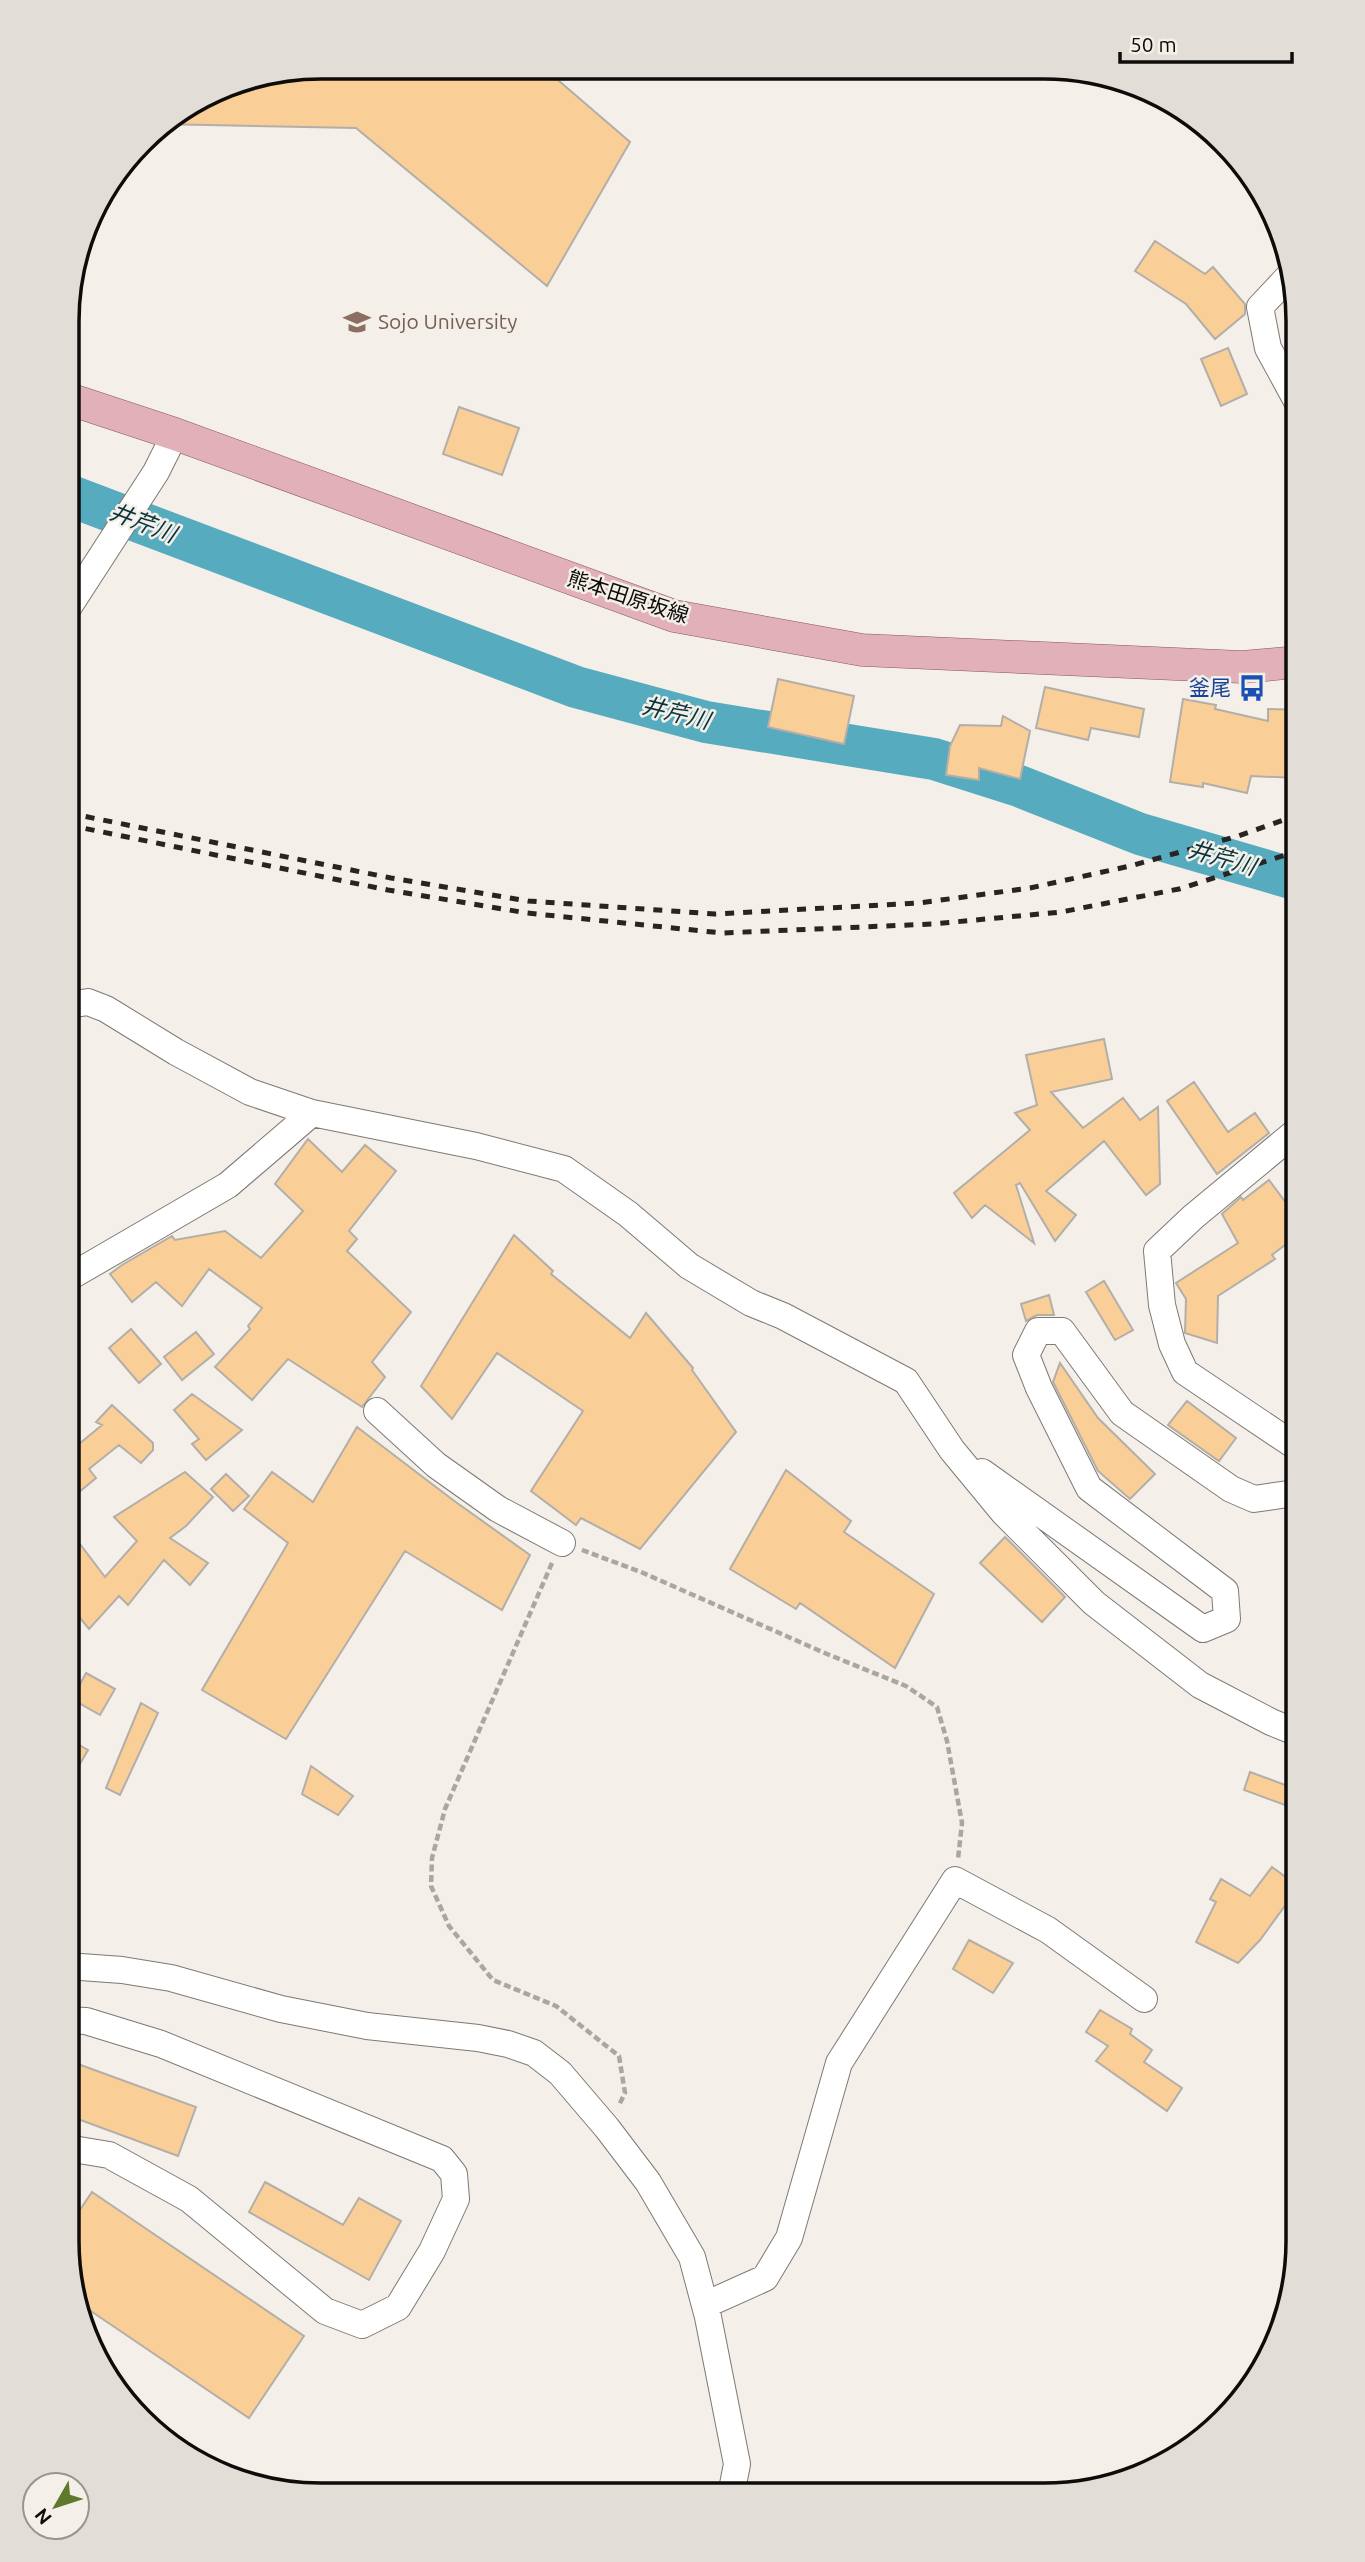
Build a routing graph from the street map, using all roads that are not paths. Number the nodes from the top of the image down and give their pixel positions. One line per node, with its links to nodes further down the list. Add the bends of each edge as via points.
1 (1283, 282): 2 (street, via 1260,307 1269,348)
2 (1286, 380)
3 (79, 403): 4 (main road, 熊本田原坂線)
4 (175, 434): 5 (street, via 156,472); 6 (main road, 熊本田原坂線, via 674,616 862,650 1242,667)
5 (79, 591)
6 (1286, 663)
7 (79, 1003): 8 (street, via 106,1009 250,1092)
8 (312, 1113): 10 (street, via 228,1185); 13 (street, via 564,1169 628,1214 689,1266 751,1303 906,1381)
9 (1286, 1140): 12 (street, via 1157,1251 1162,1305 1185,1372)
10 (79, 1272)
11 (377, 1411): 15 (street, via 436,1465 499,1509)
12 (1286, 1440)
13 (952, 1450): 14 (street, via 1203,1629 1227,1619 1225,1591 1089,1488 1026,1355 1038,1331 1062,1331 1122,1413 1231,1489 1254,1499); 16 (street, via 1004,1513 1094,1603 1200,1685)
14 (1286, 1494)
15 (562, 1543)
16 (1286, 1728)
17 (79, 1967): 21 (street, via 171,1978 281,2009 367,2026 508,2043 534,2053 560,2073 648,2182 692,2257)
18 (1144, 1999): 21 (street, via 1048,1930 955,1880 839,2063 789,2238 765,2278)
19 (79, 2021): 20 (street, via 161,2044 442,2159 454,2174 456,2199 398,2307 362,2325 325,2311 190,2199 110,2155)
20 (79, 2150)
21 (705, 2305): 22 (street, via 737,2464)
22 (733, 2483)

